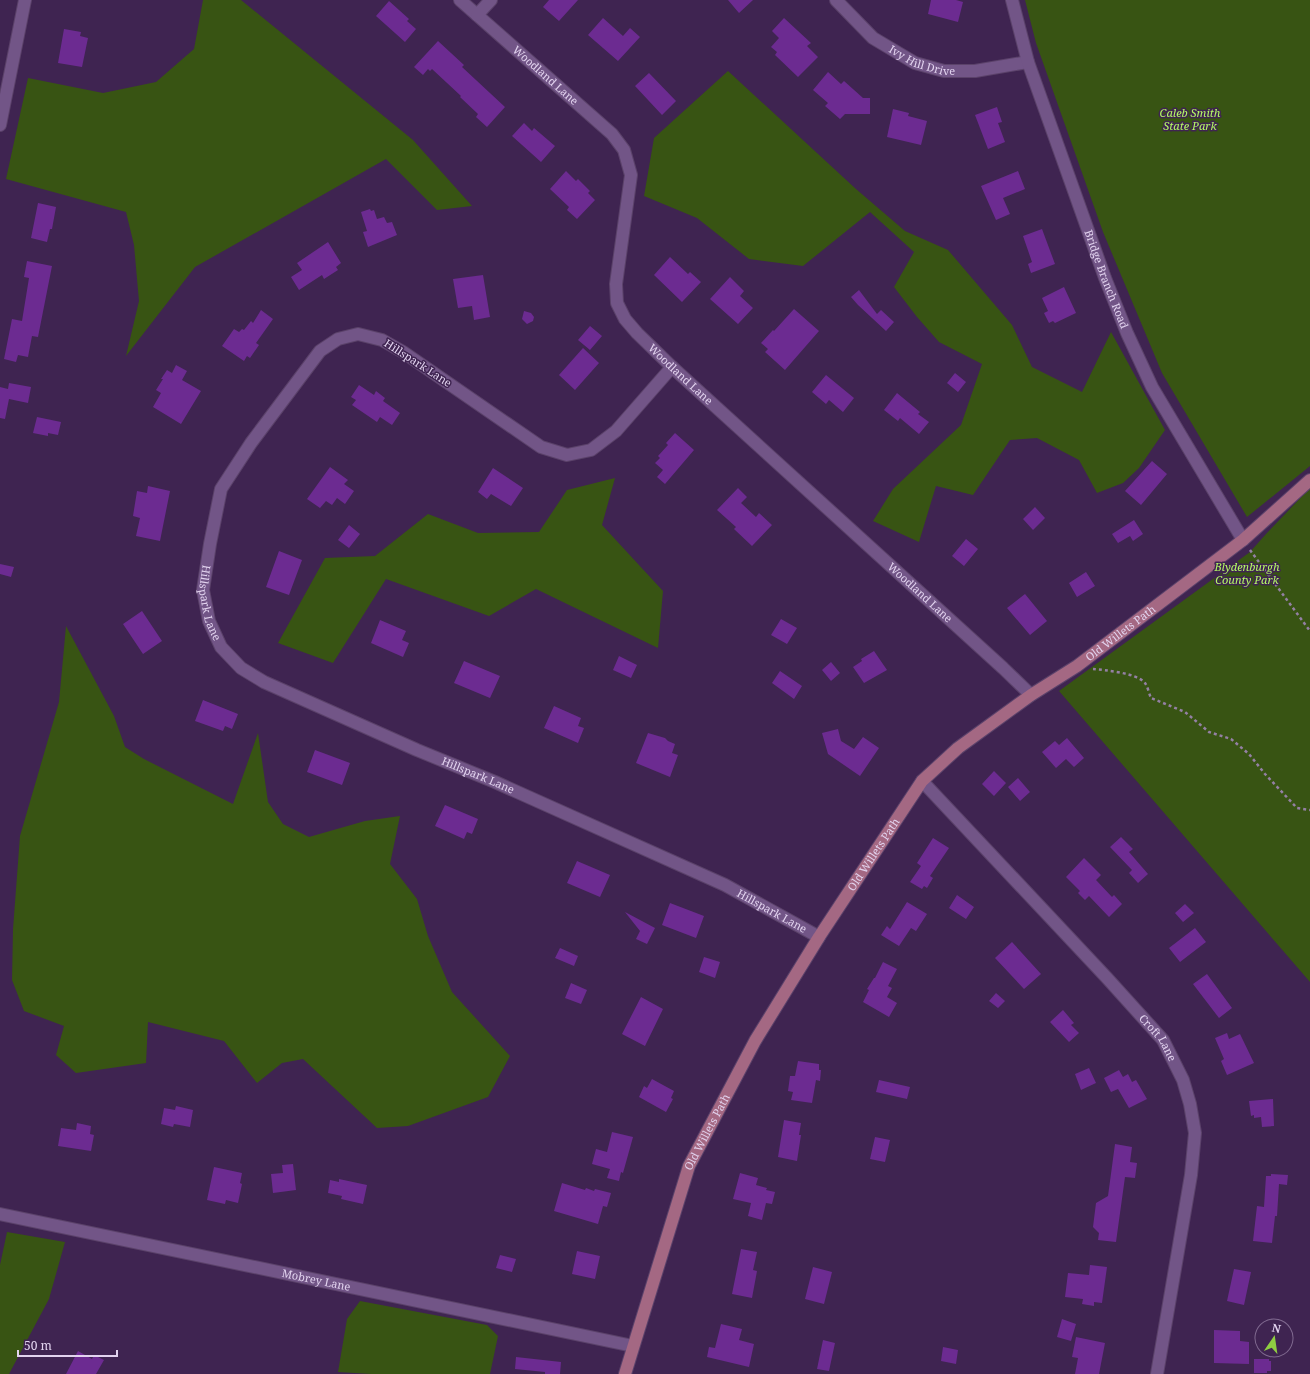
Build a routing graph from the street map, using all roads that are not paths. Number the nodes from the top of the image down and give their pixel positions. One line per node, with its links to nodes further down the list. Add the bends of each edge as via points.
1 (25, 0): 8 (street)
2 (460, 0): 6 (street, Woodland Lane)
3 (491, 0): 6 (street)
4 (836, 0): 7 (street, Ivy Hill Drive, via 873,38 915,63 944,71 975,71)
5 (1012, 0): 7 (street, Bridge Branch Road)
6 (477, 15): 9 (street, Woodland Lane, via 612,134 624,150 631,175 616,284 617,304 629,324)
7 (1028, 62): 11 (street, Bridge Branch Road, via 1126,333 1152,387)
8 (0, 125)
9 (672, 367): 12 (street, Woodland Lane); 14 (street, Hillspark Lane, via 616,431 591,450 567,455 541,447 404,352 382,340 358,334 338,339 320,351 251,443 221,489 203,590 209,621 221,647 240,668 264,682 725,885)
10 (1310, 480): 11 (main road, Old Willets Path)
11 (1243, 540): 12 (main road, Old Willets Path, via 1074,668)
12 (1031, 695): 13 (main road, Old Willets Path, via 958,748)
13 (922, 781): 14 (main road, Old Willets Path); 18 (street, Croft Lane, via 1163,1040 1183,1080 1195,1132 1191,1175)
14 (819, 937): 16 (main road, Old Willets Path, via 755,1041 689,1166)
15 (0, 1214): 16 (street, Mobrey Lane)
16 (633, 1346): 17 (main road, Old Willets Path)
17 (625, 1374)
18 (1156, 1374)

